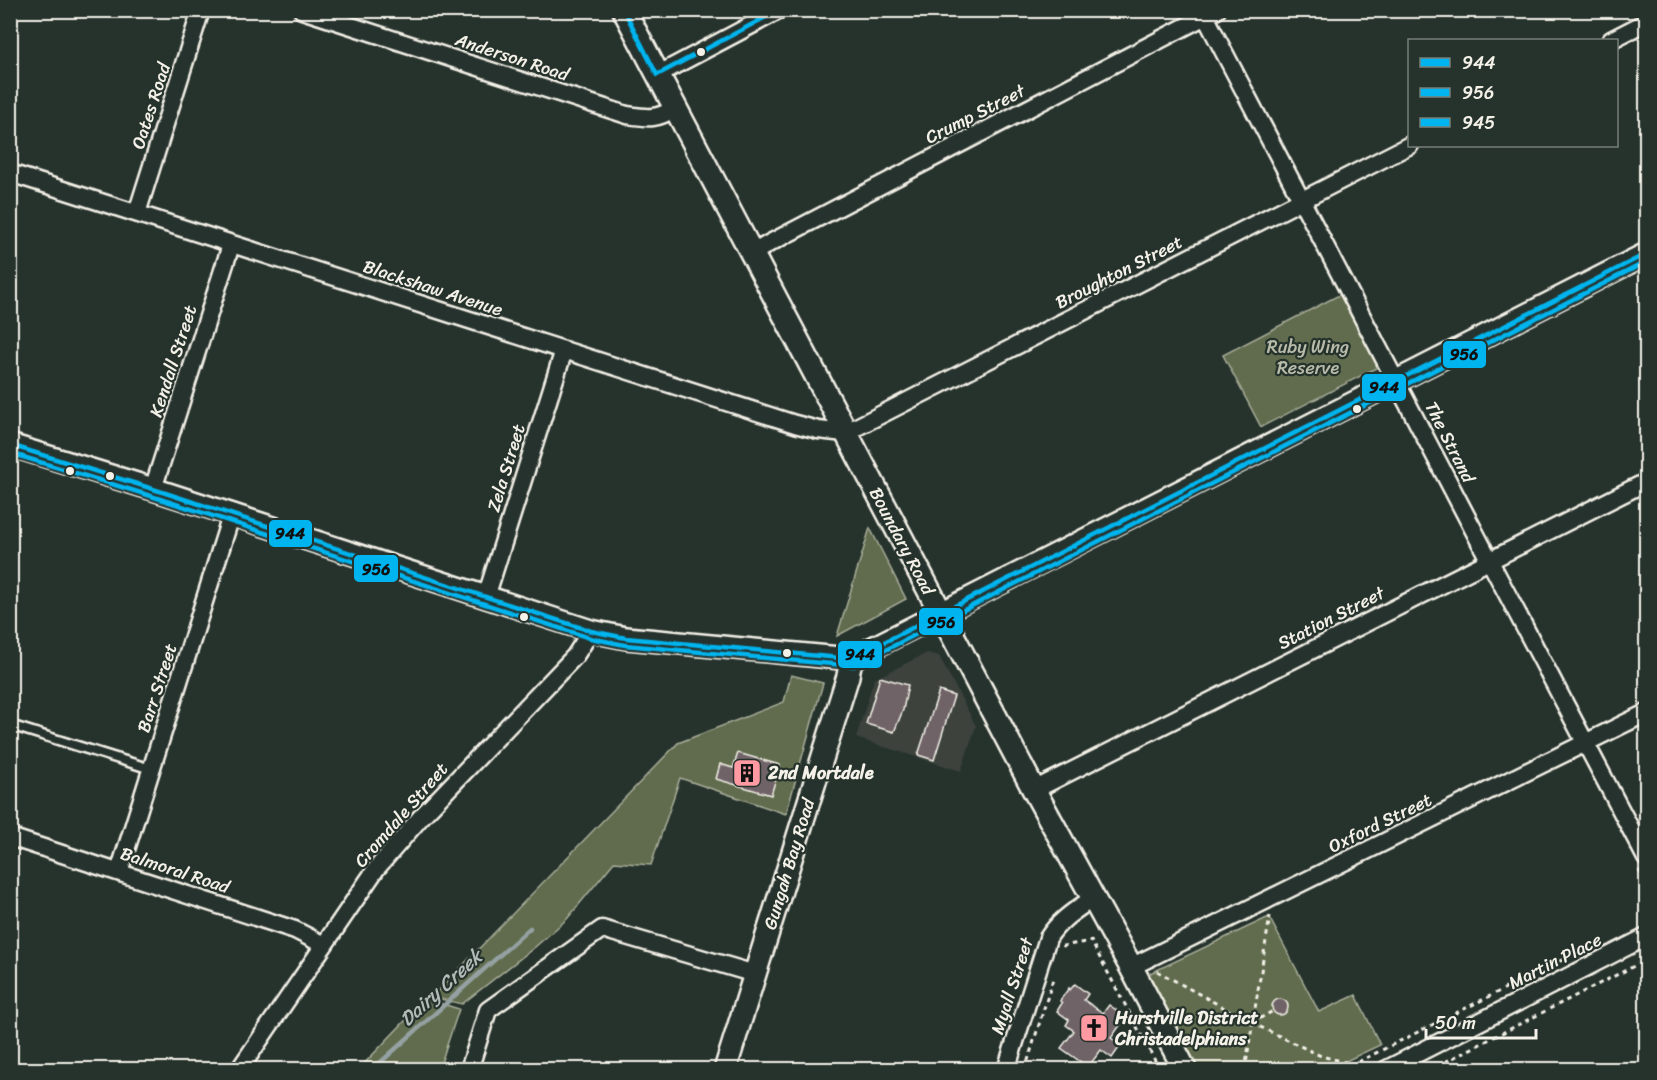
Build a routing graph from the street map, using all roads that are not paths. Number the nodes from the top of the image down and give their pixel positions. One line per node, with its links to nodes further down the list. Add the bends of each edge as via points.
1 (201, 10): 13 (street, Oates Road)
2 (302, 10): 9 (street, Anderson Road, via 627,115 651,118)
3 (624, 10): 8 (main road, Boundary Road)
4 (780, 10): 8 (street)
5 (1208, 12): 12 (street, The Strand); 15 (street, Crump Street)
6 (1647, 22): 7 (street)
7 (1613, 39)
8 (657, 75): 9 (main road, Boundary Road)
9 (675, 108): 15 (main road, Boundary Road)
10 (1408, 146): 12 (street, Broughton Street)
11 (10, 173): 13 (street, Blackshaw Avenue)
12 (1302, 200): 18 (street, The Strand); 19 (street, Broughton Street)
13 (137, 213): 14 (street, Blackshaw Avenue)
14 (231, 245): 17 (street, Blackshaw Avenue); 22 (street, Kendall Street)
15 (752, 254): 19 (main road, Boundary Road)
16 (1647, 254): 18 (street)
17 (564, 350): 19 (street, Blackshaw Avenue, via 795,424); 25 (street, Zela Street)
18 (1396, 381): 24 (street, The Strand); 26 (street)
19 (845, 433): 26 (main road, Boundary Road)
20 (10, 445): 22 (street)
21 (1647, 482): 24 (street, Station Street)
22 (153, 489): 23 (street)
23 (231, 516): 25 (street); 32 (street, Barr Street)
24 (1489, 560): 31 (street, The Strand); 33 (street, Station Street)
25 (486, 597): 27 (street)
26 (940, 613): 28 (street); 33 (main road, Boundary Road)
27 (591, 631): 28 (street, via 626,638); 39 (street, Cromdale Street, via 575,656 406,832)
28 (851, 659): 41 (street, Gungah Bay Road)
29 (1647, 713): 31 (street, Oxford Street)
30 (10, 725): 32 (lane)
31 (1587, 743): 35 (street, The Strand); 40 (street, Oxford Street)
32 (151, 769): 36 (street, Barr Street)
33 (1034, 790): 37 (main road, Boundary Road)
34 (11, 837): 36 (street, Balmoral Road)
35 (1647, 858)
36 (119, 872): 39 (street, Balmoral Road, via 296,930)
37 (1093, 898): 40 (main road, Boundary Road); 45 (street, Myall Street, via 1066,917 1048,938)
38 (1647, 937): 47 (street, Martin Place)
39 (324, 945): 42 (street, Cromdale Street)
40 (1142, 968): 46 (main road, Boundary Road)
41 (755, 974): 43 (street, via 602,929 488,1010); 44 (street, Gungah Bay Road)
42 (239, 1070)
43 (469, 1070)
44 (725, 1070)
45 (1006, 1070)
46 (1185, 1070)
47 (1385, 1070)

